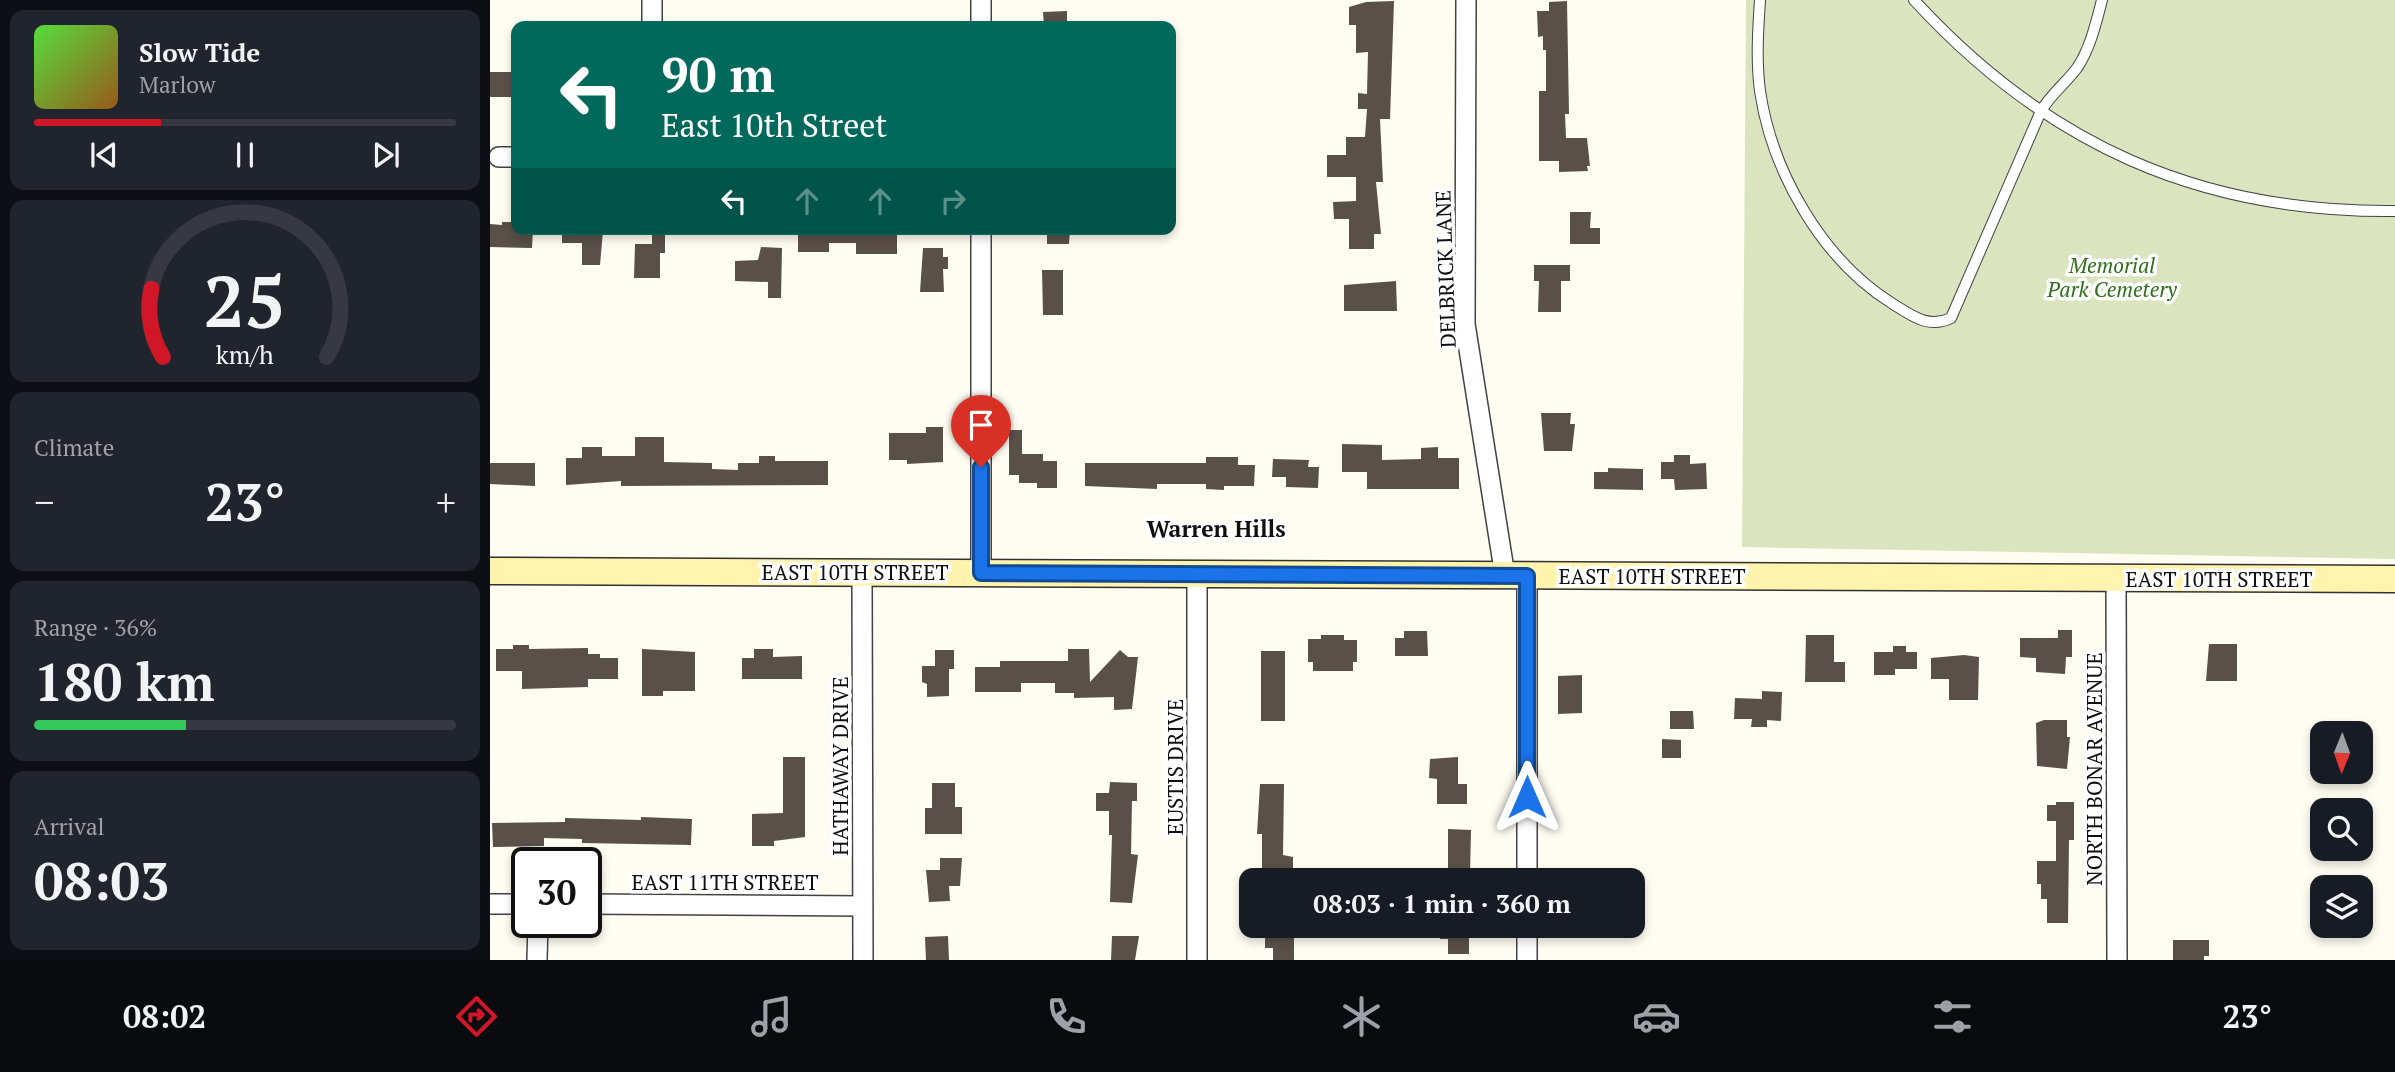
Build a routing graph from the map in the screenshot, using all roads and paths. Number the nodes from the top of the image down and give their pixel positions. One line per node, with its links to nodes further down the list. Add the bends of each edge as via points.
1 (652, 0): 7 (street)
2 (981, 0): 8 (street)
3 (1466, 0): 16 (street, DELBRICK LANE, via 1465,324)
4 (1760, 0): 9 (lane, via 1760,91 1772,140 1791,187 1844,262 1884,299 1916,318 1941,323 1951,317)
5 (1914, 0): 9 (lane, via 2004,84)
6 (2102, 0): 9 (lane, via 2085,55)
7 (652, 21)
8 (981, 21)
9 (2041, 111): 10 (lane, via 2125,160 2189,184 2270,201 2349,211)
10 (2395, 211)
11 (981, 235): 14 (street)
12 (490, 571): 13 (main road, EAST 10TH STREET)
13 (862, 573): 14 (main road, EAST 10TH STREET); 23 (street, HATHAWAY DRIVE)
14 (981, 573): 15 (main road, EAST 10TH STREET)
15 (1197, 574): 16 (main road, EAST 10TH STREET); 28 (street, EUSTIS DRIVE)
16 (1516, 576): 17 (main road, EAST 10TH STREET); 19 (street, DELBRICK LANE)
17 (2116, 578): 18 (main road, EAST 10TH STREET); 30 (street, NORTH BONAR AVENUE)
18 (2395, 579)
19 (1527, 868)
20 (490, 904): 21 (street)
21 (511, 904)
22 (602, 904): 23 (street, EAST 11TH STREET)
23 (863, 906): 27 (street, HATHAWAY DRIVE)
24 (538, 938): 26 (street)
25 (1527, 938): 29 (street)
26 (537, 960)
27 (863, 960)
28 (1197, 960)
29 (1527, 960)
30 (2117, 960)

